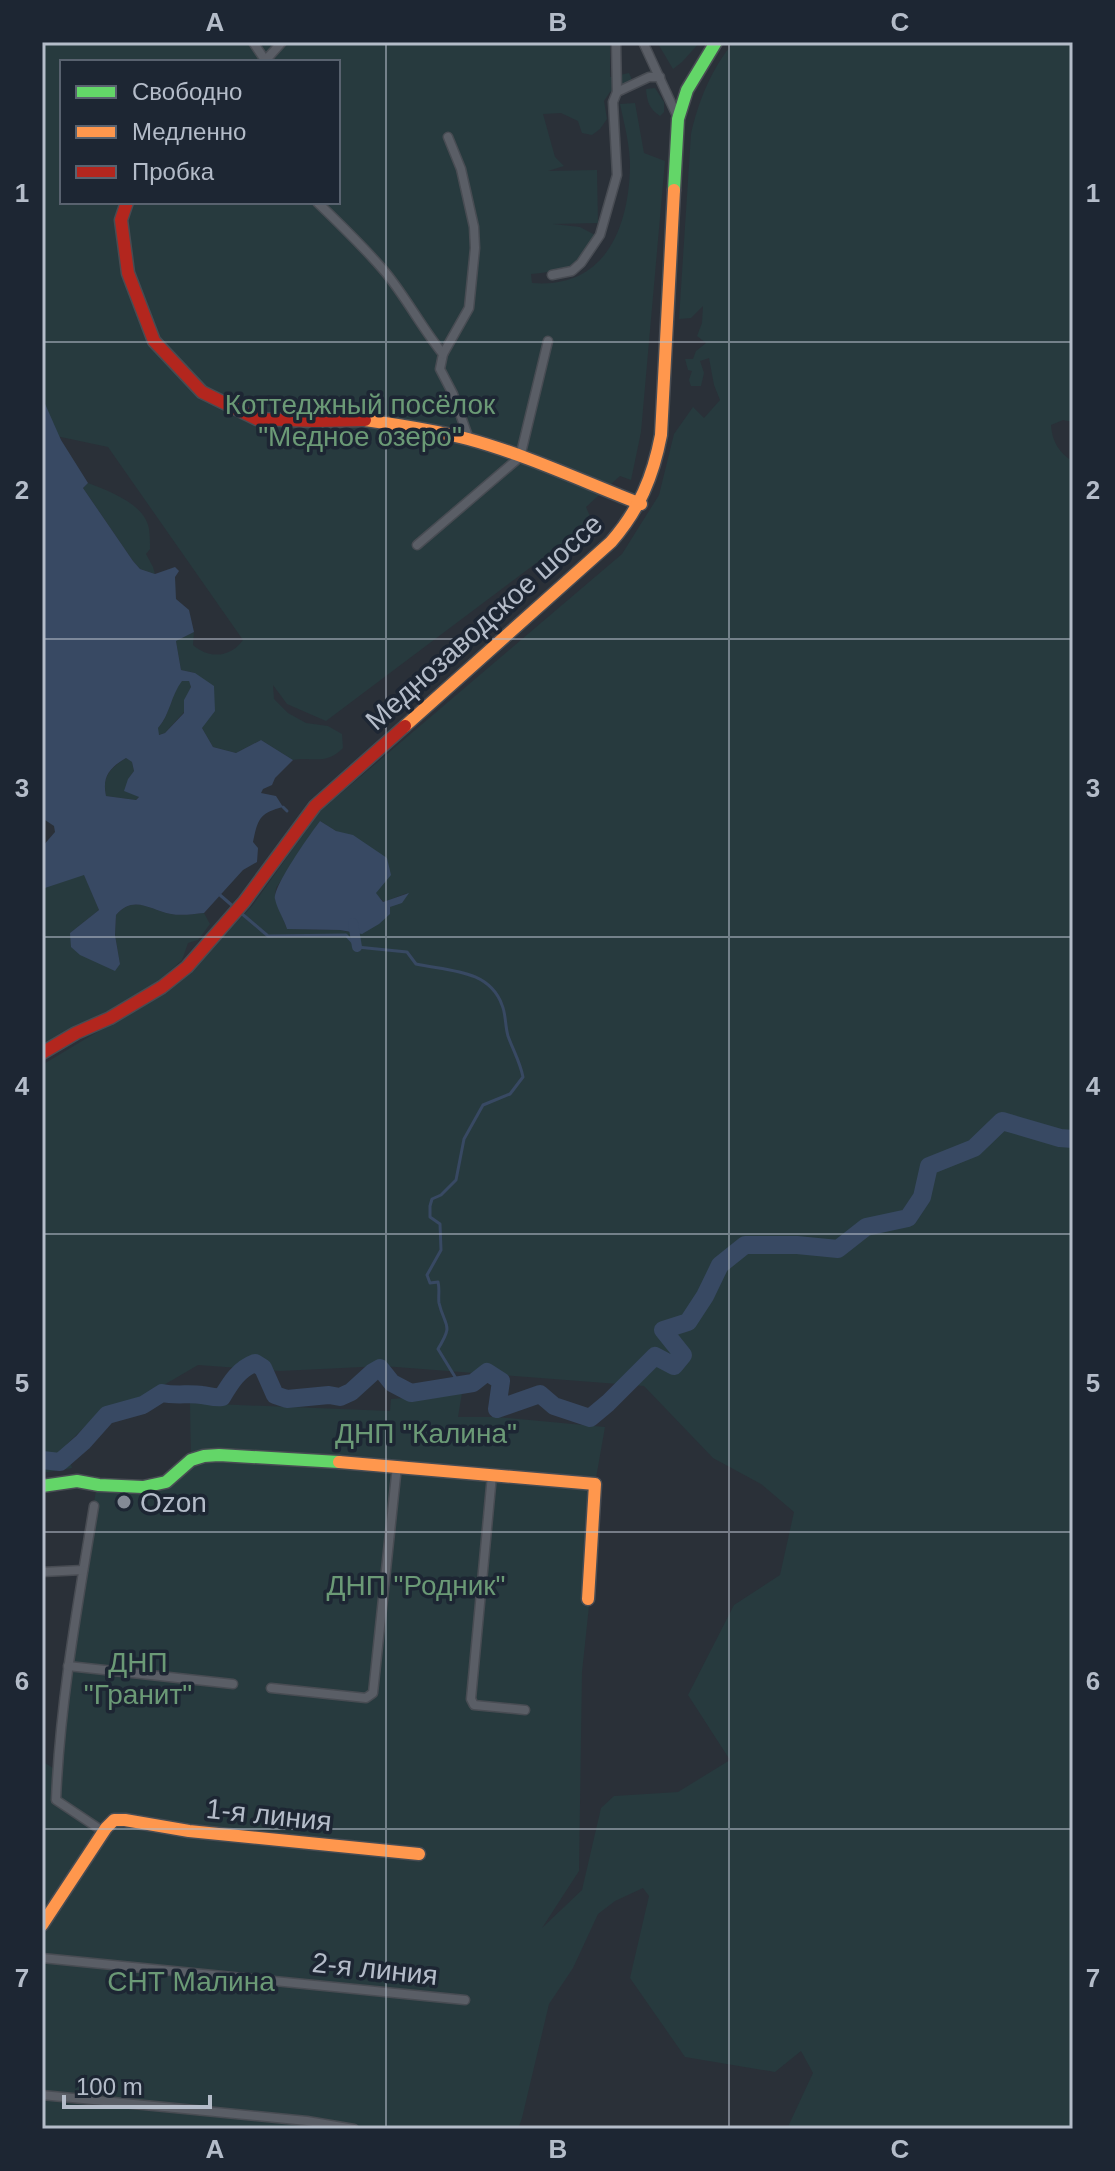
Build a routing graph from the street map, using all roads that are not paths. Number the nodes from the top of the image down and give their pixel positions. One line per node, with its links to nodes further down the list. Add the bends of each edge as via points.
1 (253, 42): 6 (street)
2 (282, 42): 7 (street)
3 (616, 42): 9 (street)
4 (643, 42): 8 (street)
5 (716, 42): 10 (street, Меднозаводское шоссе, via 687,90)
6 (263, 60)
7 (265, 60)
8 (660, 77): 9 (street); 10 (street)
9 (617, 92): 14 (street, via 617,175 600,235 572,271)
10 (678, 119): 19 (street, Меднозаводское шоссе, via 661,435)
11 (448, 137): 16 (street, via 461,169 475,248 469,308)
12 (126, 204): 17 (street, via 121,220 128,273 154,341 202,392 257,419 360,419)
13 (319, 204): 16 (street, via 388,276)
14 (552, 275)
15 (548, 341): 18 (street)
16 (443, 354): 17 (street, via 440,369)
17 (469, 439): 18 (street)
18 (520, 457): 19 (street); 20 (street)
19 (641, 504): 21 (street, Меднозаводское шоссе, via 611,542 315,806 244,902 187,967 110,1018)
20 (417, 545)
21 (42, 1053)
22 (397, 1466): 23 (street); 25 (street, via 204,1456 191,1460 166,1482); 31 (street, via 373,1693 366,1698)
23 (492, 1475): 28 (street, via 595,1484); 32 (street, via 471,1699 474,1705)
24 (42, 1486): 25 (street, via 77,1481)
25 (95, 1497): 26 (street)
26 (83, 1570): 27 (street); 29 (street)
27 (42, 1572)
28 (588, 1599)
29 (68, 1666): 30 (street); 33 (street, via 56,1800)
30 (233, 1684)
31 (271, 1688)
32 (525, 1710)
33 (104, 1832): 34 (street, 1-я линия, via 114,1820 125,1820); 35 (street)
34 (419, 1854)
35 (42, 1925)
36 (42, 1958): 37 (street, 2-я линия)
37 (465, 2000)
38 (42, 2095): 39 (street)
39 (354, 2129)

